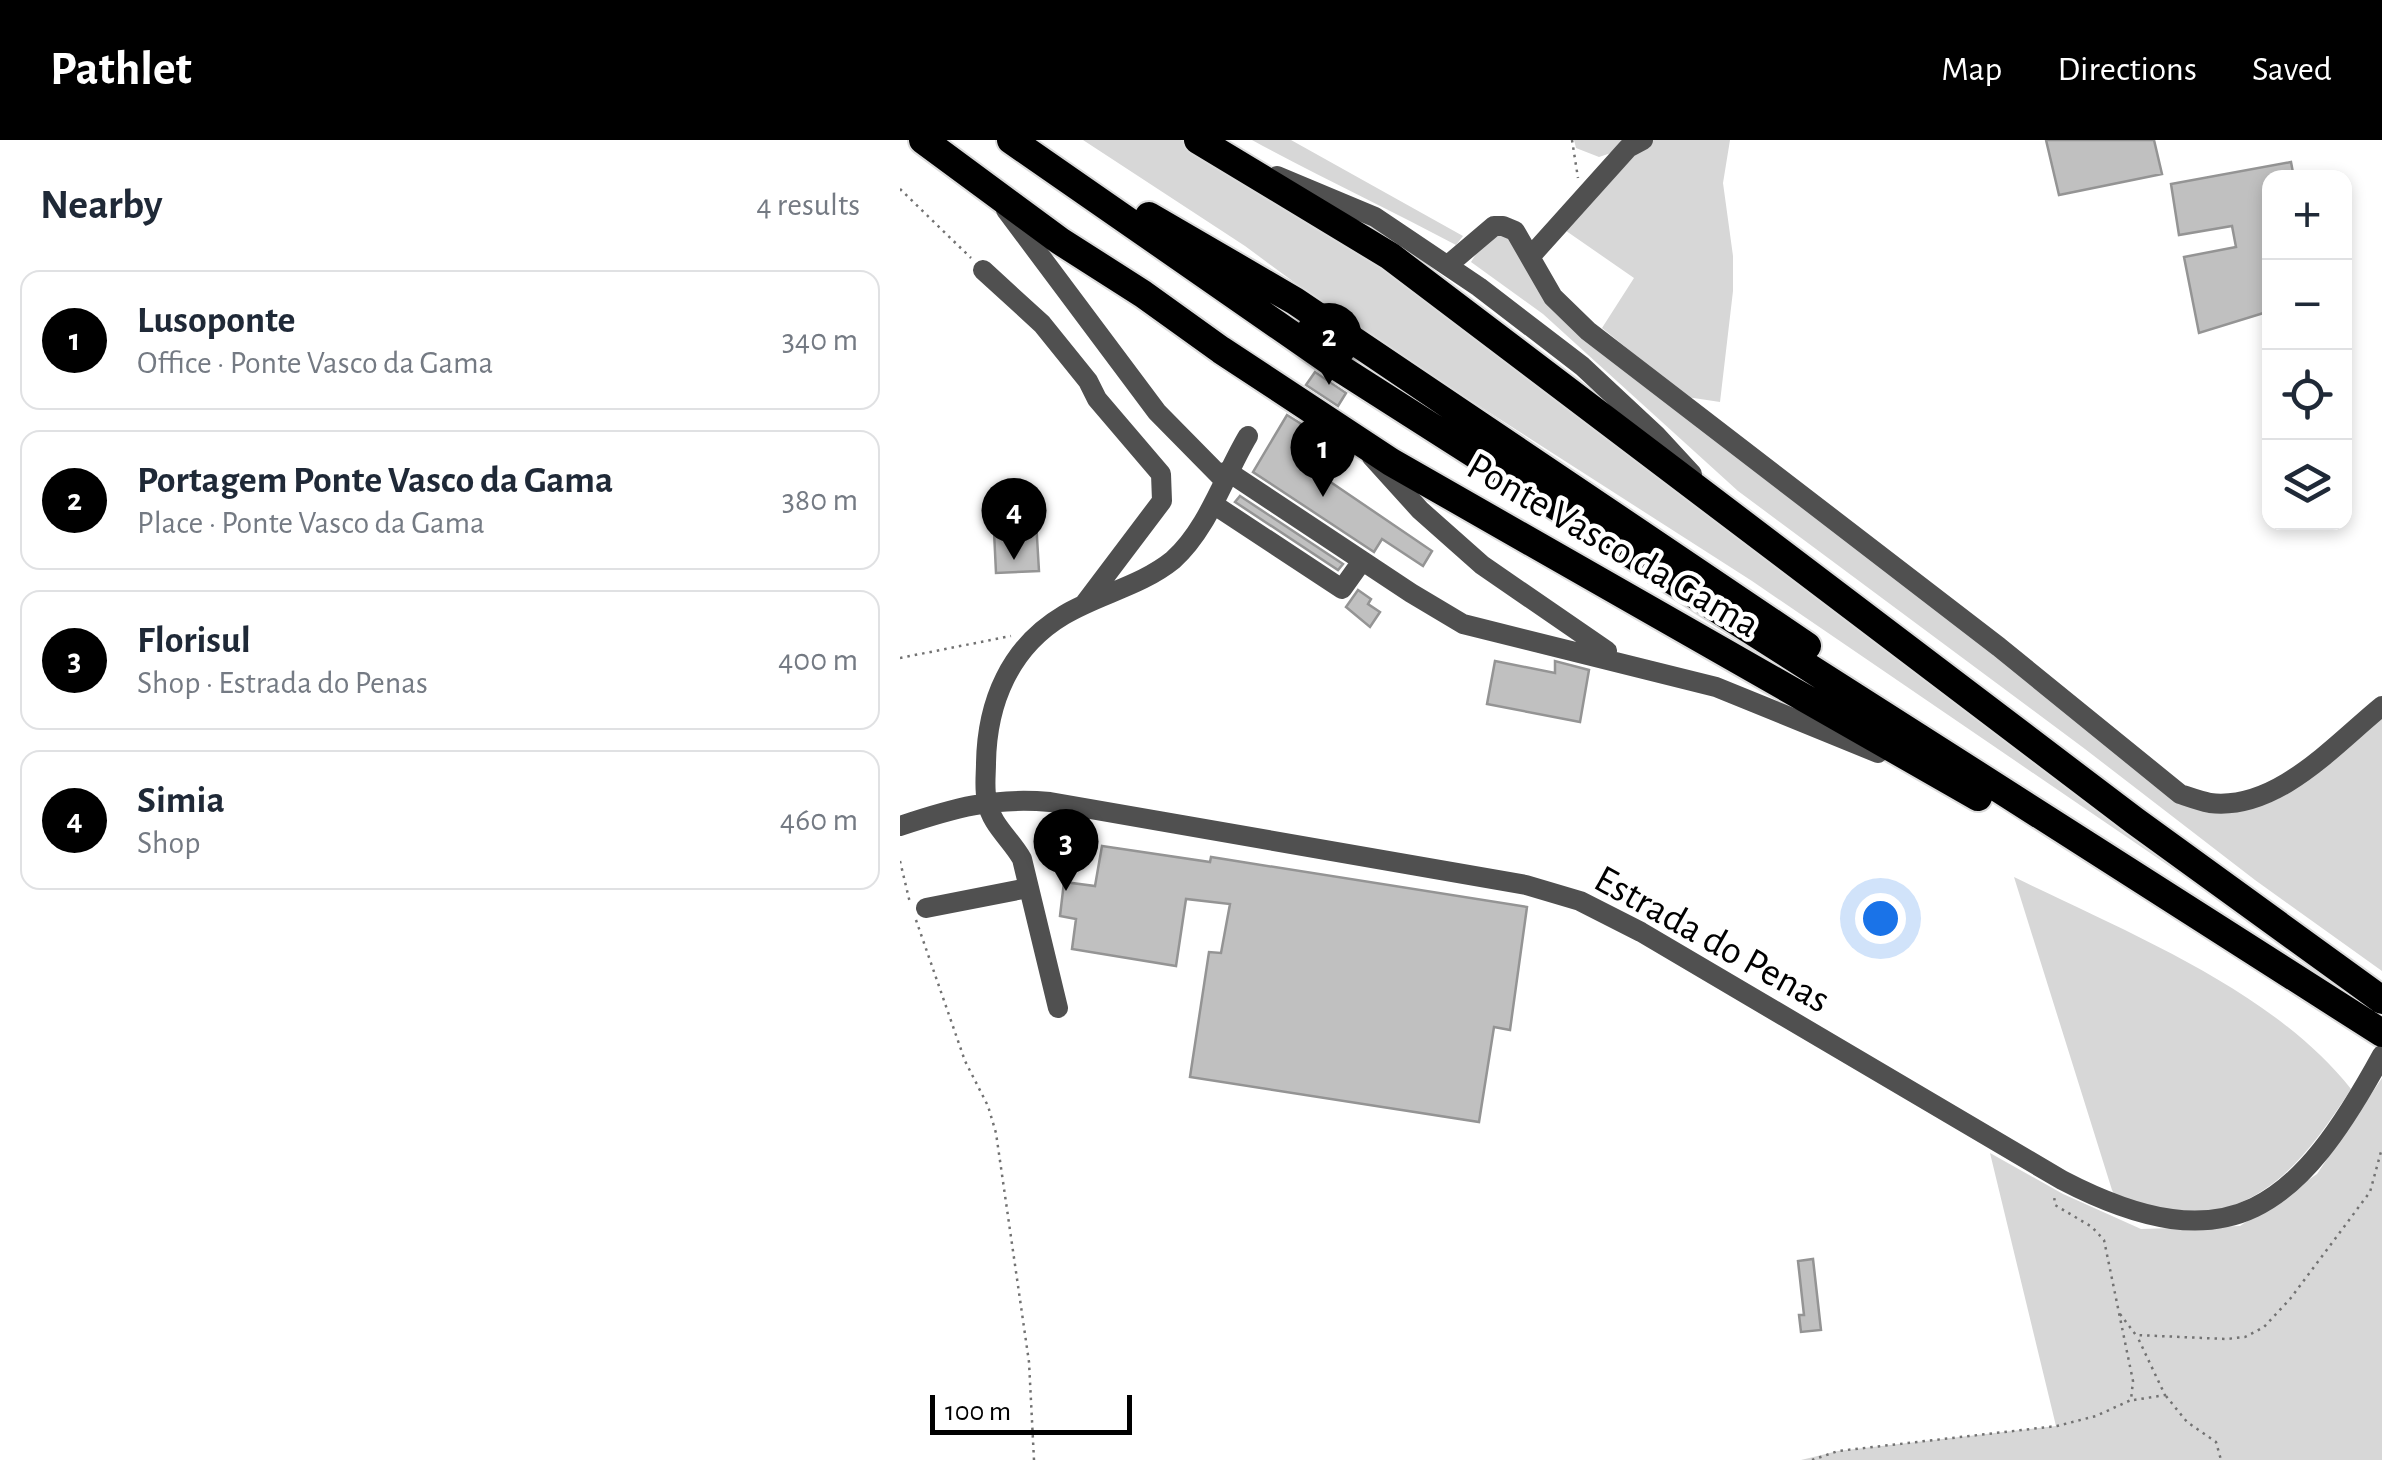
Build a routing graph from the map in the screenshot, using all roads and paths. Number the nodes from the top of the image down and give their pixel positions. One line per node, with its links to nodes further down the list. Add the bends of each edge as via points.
1 (923, 140): 8 (highway, Ponte Vasco da Gama)
2 (1011, 140): 30 (highway, Ponte Vasco da Gama, via 1341,369)
3 (1034, 140): 30 (highway, Ponte Vasco da Gama, via 1422,385)
4 (1572, 140): 9 (path)
5 (1644, 140): 9 (street, via 1628,148)
6 (1209, 146): 11 (street, via 1375,216); 17 (highway, Ponte Vasco da Gama, via 1390,256)
7 (900, 189): 12 (path)
8 (993, 193): 14 (highway, Ponte Vasco da Gama); 15 (street, via 1156,412)
9 (1582, 199): 10 (street)
10 (1530, 257): 11 (street, via 1510,227 1494,226); 23 (street, via 1553,297 1588,331 2180,794 2208,803 2263,796)
11 (1448, 265): 17 (street, via 1598,380)
12 (983, 270): 19 (street, via 1042,324 1161,474 1162,501)
13 (1248, 436): 15 (street)
14 (1354, 437): 22 (street, via 1482,566); 25 (highway, Ponte Vasco da Gama)
15 (1225, 475): 16 (street); 18 (street)
16 (1213, 504): 18 (street, via 1342,590); 19 (street, via 1166,565)
17 (1723, 509): 31 (highway, Ponte Vasco da Gama)
18 (1362, 561): 22 (street, via 1470,626)
19 (1084, 604): 24 (street, via 1036,636 1004,679 987,736)
20 (1012, 636): 21 (path)
21 (900, 658)
22 (1613, 663): 25 (street, via 1716,687 1778,710)
23 (2382, 706)
24 (986, 801): 26 (street, Estrada do Penas); 28 (street, via 1022,859); 36 (street, Estrada do Penas, via 1050,802 1555,892 1641,932)
25 (1991, 804): 30 (highway, Ponte Vasco da Gama)
26 (900, 826)
27 (900, 860): 41 (path, via 964,1061 996,1133 1029,1362)
28 (1028, 888): 29 (street); 32 (street)
29 (926, 908)
30 (2292, 975): 33 (highway, Ponte Vasco da Gama)
31 (2382, 1000)
32 (1058, 1008)
33 (2382, 1033)
34 (2382, 1054): 36 (street, Estrada do Penas, via 2342,1126 2299,1177 2252,1208 2199,1221 2150,1217)
35 (2382, 1148): 38 (path, via 2370,1192 2264,1327 2226,1339)
36 (2062, 1180): 37 (path, via 2055,1206 2104,1240)
37 (2119, 1313): 38 (path); 40 (path, via 2133,1380)
38 (2136, 1335): 39 (path)
39 (2165, 1395): 40 (path); 43 (path, via 2216,1442)
40 (2128, 1401): 42 (path, via 2056,1426)
41 (1034, 1460)
42 (1812, 1460)
43 (2221, 1460)

